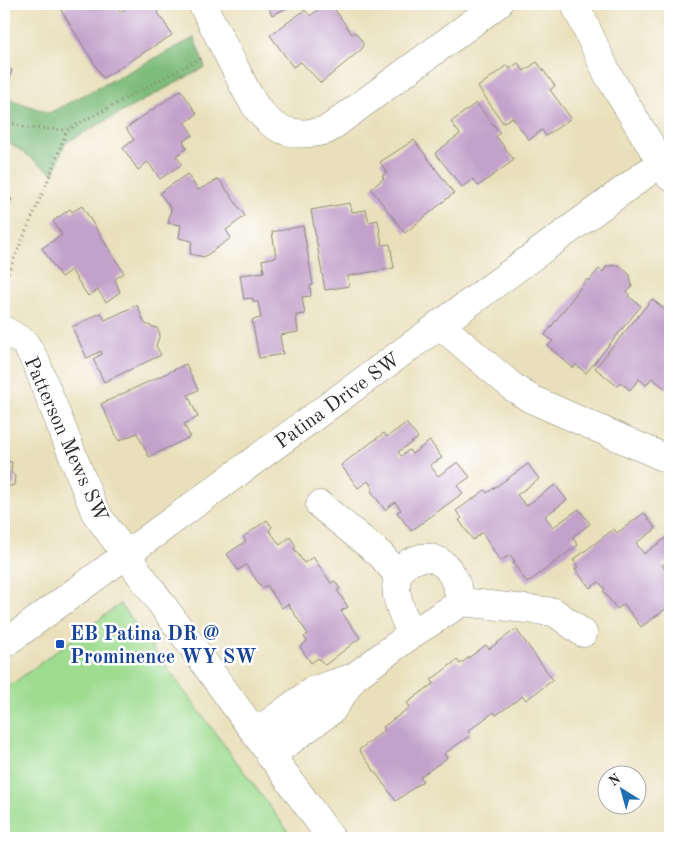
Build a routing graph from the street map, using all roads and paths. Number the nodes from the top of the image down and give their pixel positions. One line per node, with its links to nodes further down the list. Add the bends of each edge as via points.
1 (202, 4): 4 (street)
2 (498, 4): 4 (street, via 327,130 312,134 290,133 264,119 252,103)
3 (575, 4): 7 (street, via 608,75)
4 (224, 46): 6 (path)
5 (4, 120): 6 (path, via 26,128)
6 (67, 130): 8 (path)
7 (667, 165): 9 (street, Patina Drive SW)
8 (4, 282)
9 (439, 324): 11 (street, via 531,399); 13 (street, Patina Drive SW)
10 (4, 330): 13 (street, Patterson Mews SW, via 25,343 35,360 95,512)
11 (670, 460)
12 (320, 505): 14 (street, via 381,555)
13 (125, 556): 18 (street, Patina Drive SW); 20 (street, Patterson Mews SW)
14 (398, 575): 15 (street, via 410,562 428,558 436,560 450,571); 17 (street, via 398,608)
15 (462, 602): 16 (street, via 554,612); 17 (street)
16 (583, 633)
17 (412, 634): 19 (street)
18 (4, 644)
19 (354, 677): 20 (street, via 314,690); 21 (street, via 332,710)
20 (255, 733): 21 (street, Patterson Mews SW)
21 (270, 756): 22 (street, Patterson Mews SW)
22 (331, 838)

